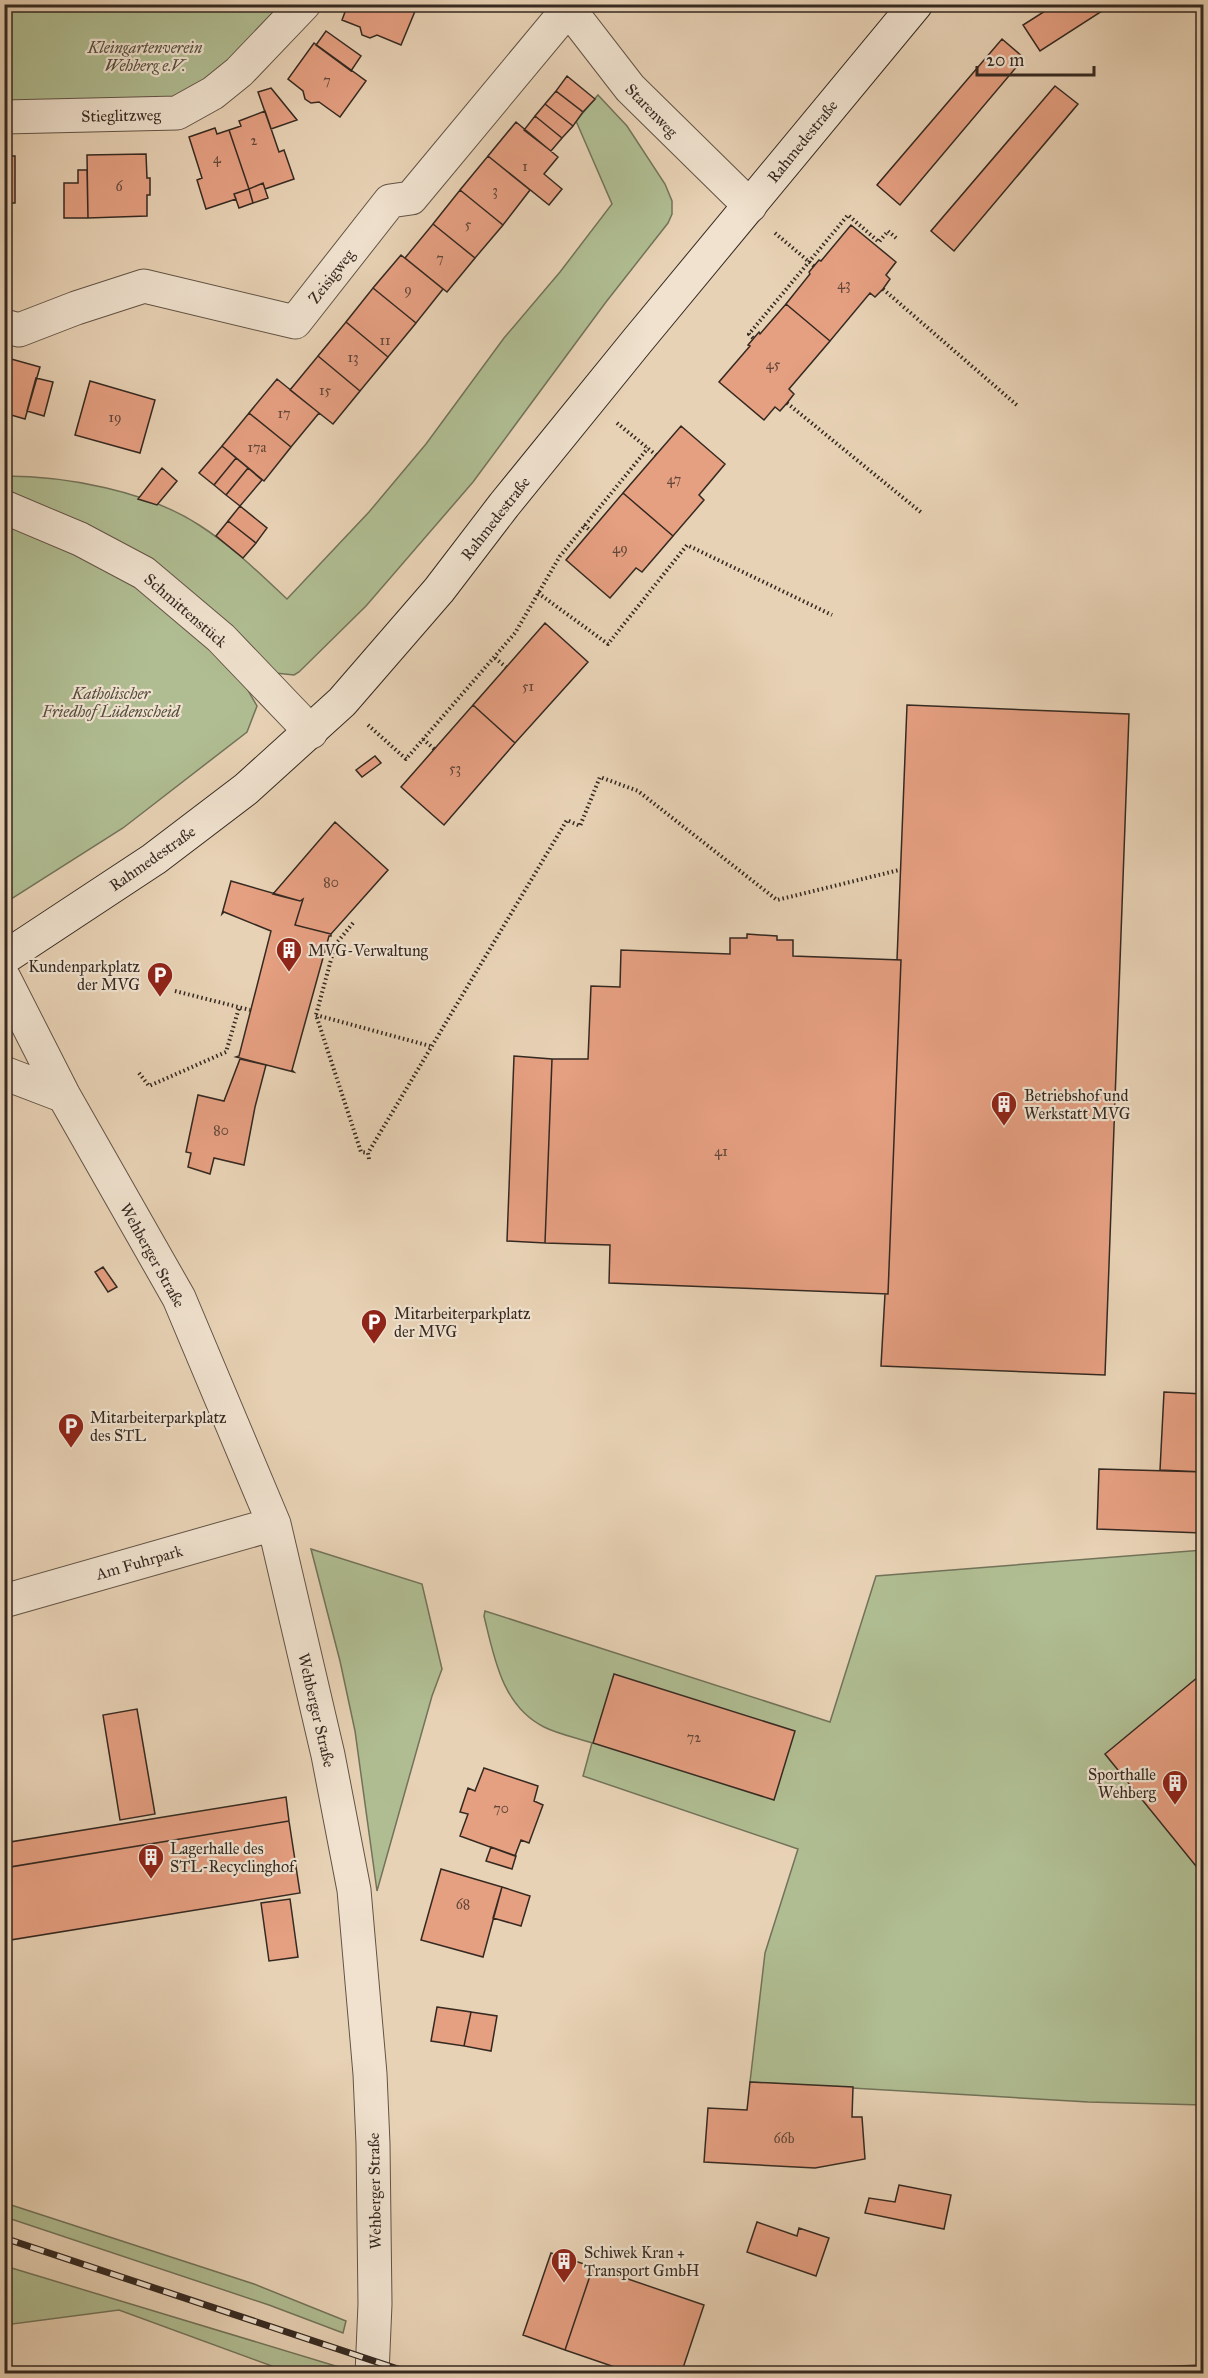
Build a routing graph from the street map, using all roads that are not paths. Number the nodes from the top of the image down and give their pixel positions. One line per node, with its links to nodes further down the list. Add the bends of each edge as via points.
1 (304, 4): 4 (street, Stieglitzweg, via 239,72 213,93 177,113)
2 (916, 4): 5 (street, Rahmedestraße)
3 (567, 7): 5 (street, Starenweg, via 630,88); 6 (street, Zeisigweg, via 411,198 390,201 295,322 144,286 18,330)
4 (4, 117)
5 (750, 206): 8 (street, Rahmedestraße, via 439,590 371,670)
6 (4, 326)
7 (4, 507): 8 (street, Schmittenstück, via 80,539 144,573 221,639)
8 (311, 732): 9 (street, Rahmedestraße, via 246,789 154,859)
9 (4, 958)
10 (4, 978): 12 (street, Wehberger Straße)
11 (4, 1073): 12 (street)
12 (64, 1096): 13 (street, Wehberger Straße, via 179,1298)
13 (274, 1524): 14 (street, Am Fuhrpark); 15 (street, Wehberger Straße, via 328,1755 354,1890 374,2156)
14 (4, 1601)
15 (372, 2373)

